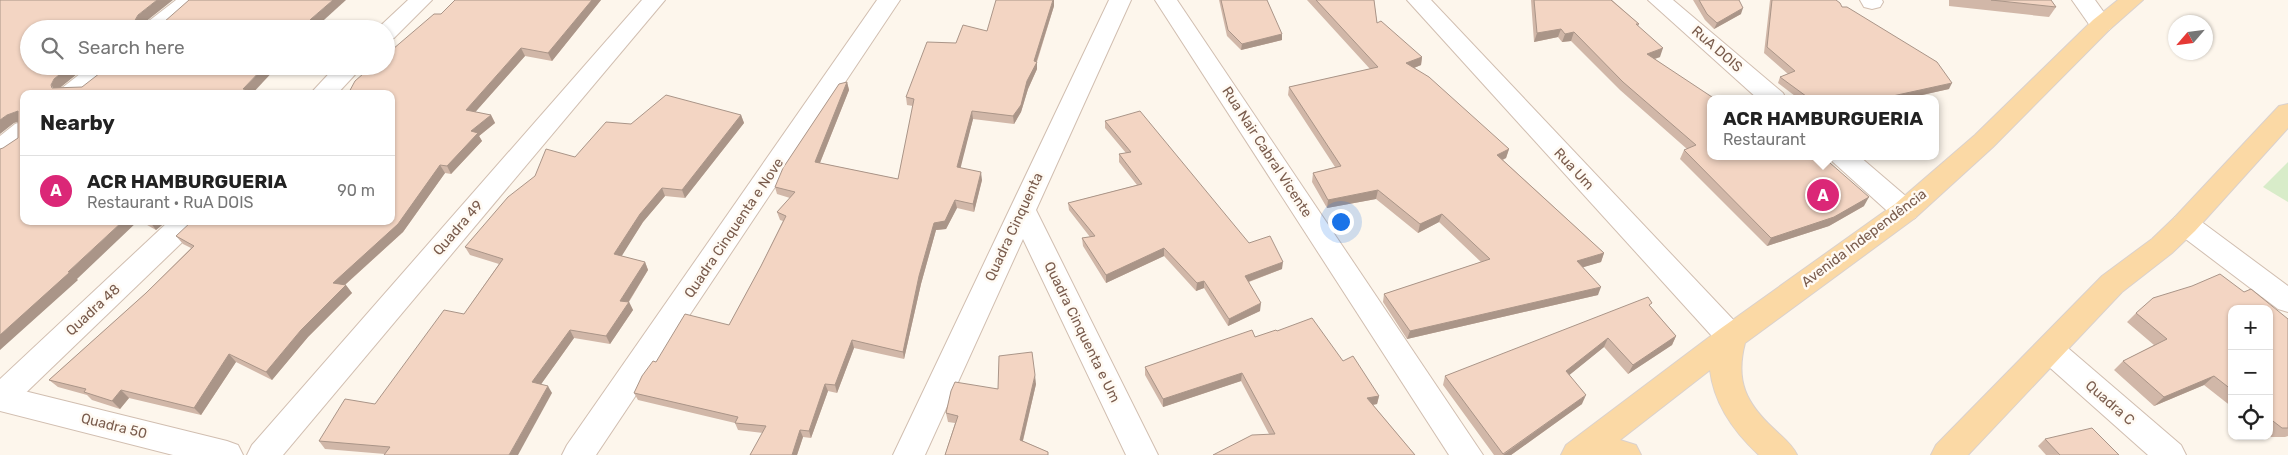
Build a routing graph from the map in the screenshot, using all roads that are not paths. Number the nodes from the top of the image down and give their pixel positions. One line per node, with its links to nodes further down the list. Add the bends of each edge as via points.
1 (190, 0): 11 (street)
2 (421, 0): 12 (street)
3 (654, 0): 32 (street, Quadra 49)
4 (889, 0): 33 (street, Quadra Cinquenta e Nove)
5 (1120, 0): 23 (street, Quadra Cinquenta)
6 (1166, 0): 36 (street, Rua Nair Cabral Vicente)
7 (1418, 0): 28 (street, Rua Um)
8 (1659, 0): 18 (street, RuA DOIS)
9 (2083, 0): 13 (street)
10 (2132, 0): 13 (main road, Avenida Independência)
11 (165, 20)
12 (395, 24)
13 (2101, 25): 24 (main road, Avenida Independência, via 1984,141)
14 (94, 75): 16 (street)
15 (342, 75): 17 (street)
16 (75, 90)
17 (326, 90)
18 (1769, 95)
19 (2288, 112): 25 (main road)
20 (20, 133): 21 (street)
21 (0, 149)
22 (1847, 160): 24 (street)
23 (1022, 209): 34 (street, Quadra Cinquenta); 35 (street, Quadra Cinquenta e Um)
24 (1905, 211): 28 (main road, Avenida Independência)
25 (2185, 224): 27 (street); 29 (main road, via 2112,284)
26 (183, 225): 30 (street, Quadra 48)
27 (2288, 301)
28 (1731, 337): 37 (main road, Avenida Independência); 39 (main road, via 1725,367 1727,385 1757,435)
29 (2050, 350): 40 (main road); 41 (street, Quadra C)
30 (0, 398): 31 (street, Quadra 50)
31 (228, 455)
32 (263, 455)
33 (578, 455)
34 (909, 455)
35 (1142, 455)
36 (1467, 455)
37 (1577, 455): 38 (main road, via 1614,452)
38 (1625, 455)
39 (1781, 455)
40 (1947, 455)
41 (2170, 455)

